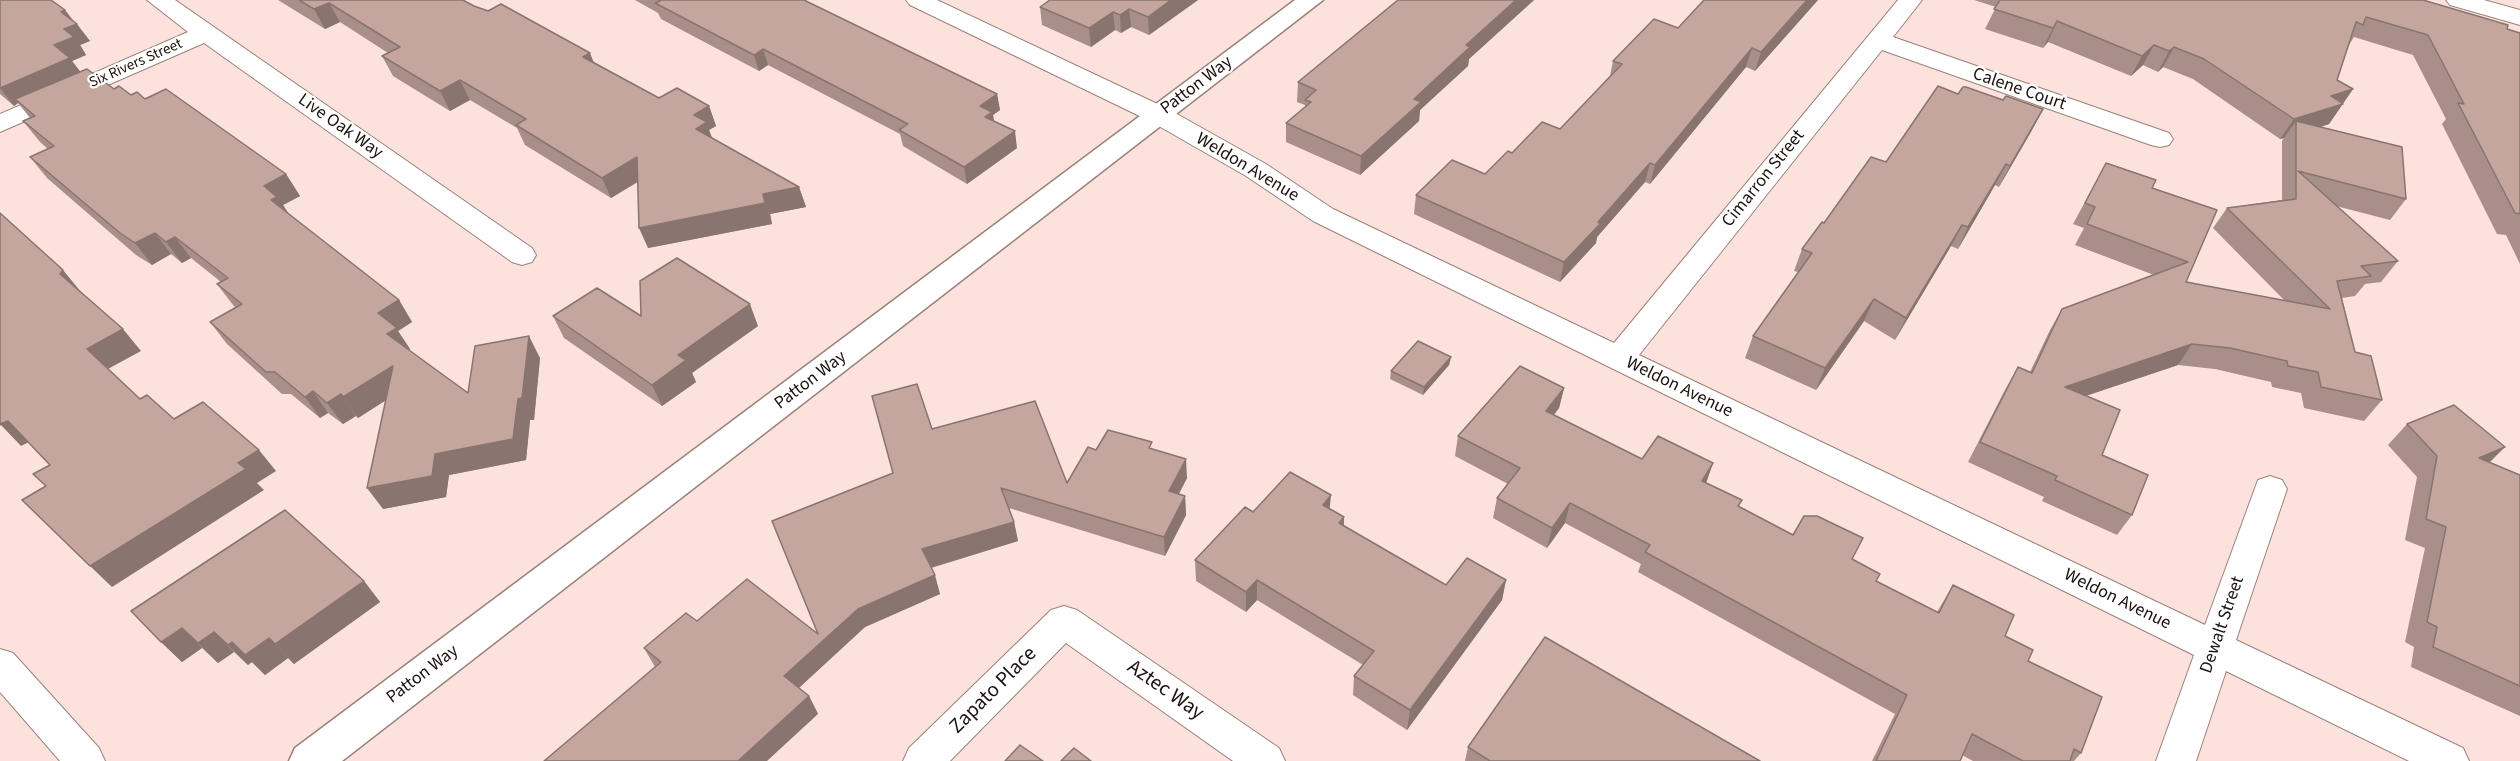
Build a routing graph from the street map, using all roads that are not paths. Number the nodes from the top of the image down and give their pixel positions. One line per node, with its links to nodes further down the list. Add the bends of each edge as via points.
1 (159, 0): 7 (street, Live Oak Way)
2 (918, 0): 9 (street, Weldon Avenue)
3 (1311, 0): 9 (street, Patton Way)
4 (1910, 0): 8 (street, Cimarron Street)
5 (2458, 0): 6 (street)
6 (2520, 18)
7 (206, 33): 10 (street, Six Rivers Street); 12 (street, Live Oak Way)
8 (1877, 40): 11 (street, Calene Court); 13 (street, Cimarron Street)
9 (1159, 115): 13 (street, Weldon Avenue, via 1256,170 1323,215); 19 (street, Patton Way)
10 (0, 124)
11 (2160, 139)
12 (522, 255)
13 (1618, 359): 16 (street, Weldon Avenue)
14 (2270, 489): 16 (street, Dewalt Street)
15 (1064, 621): 20 (street, Zapato Place); 21 (street, Aztec Way)
16 (2215, 648): 22 (street, Dewalt Street); 23 (street, Weldon Avenue)
17 (0, 665): 18 (street)
18 (85, 761)
19 (310, 761)
20 (923, 761)
21 (1265, 761)
22 (2176, 761)
23 (2449, 761)

